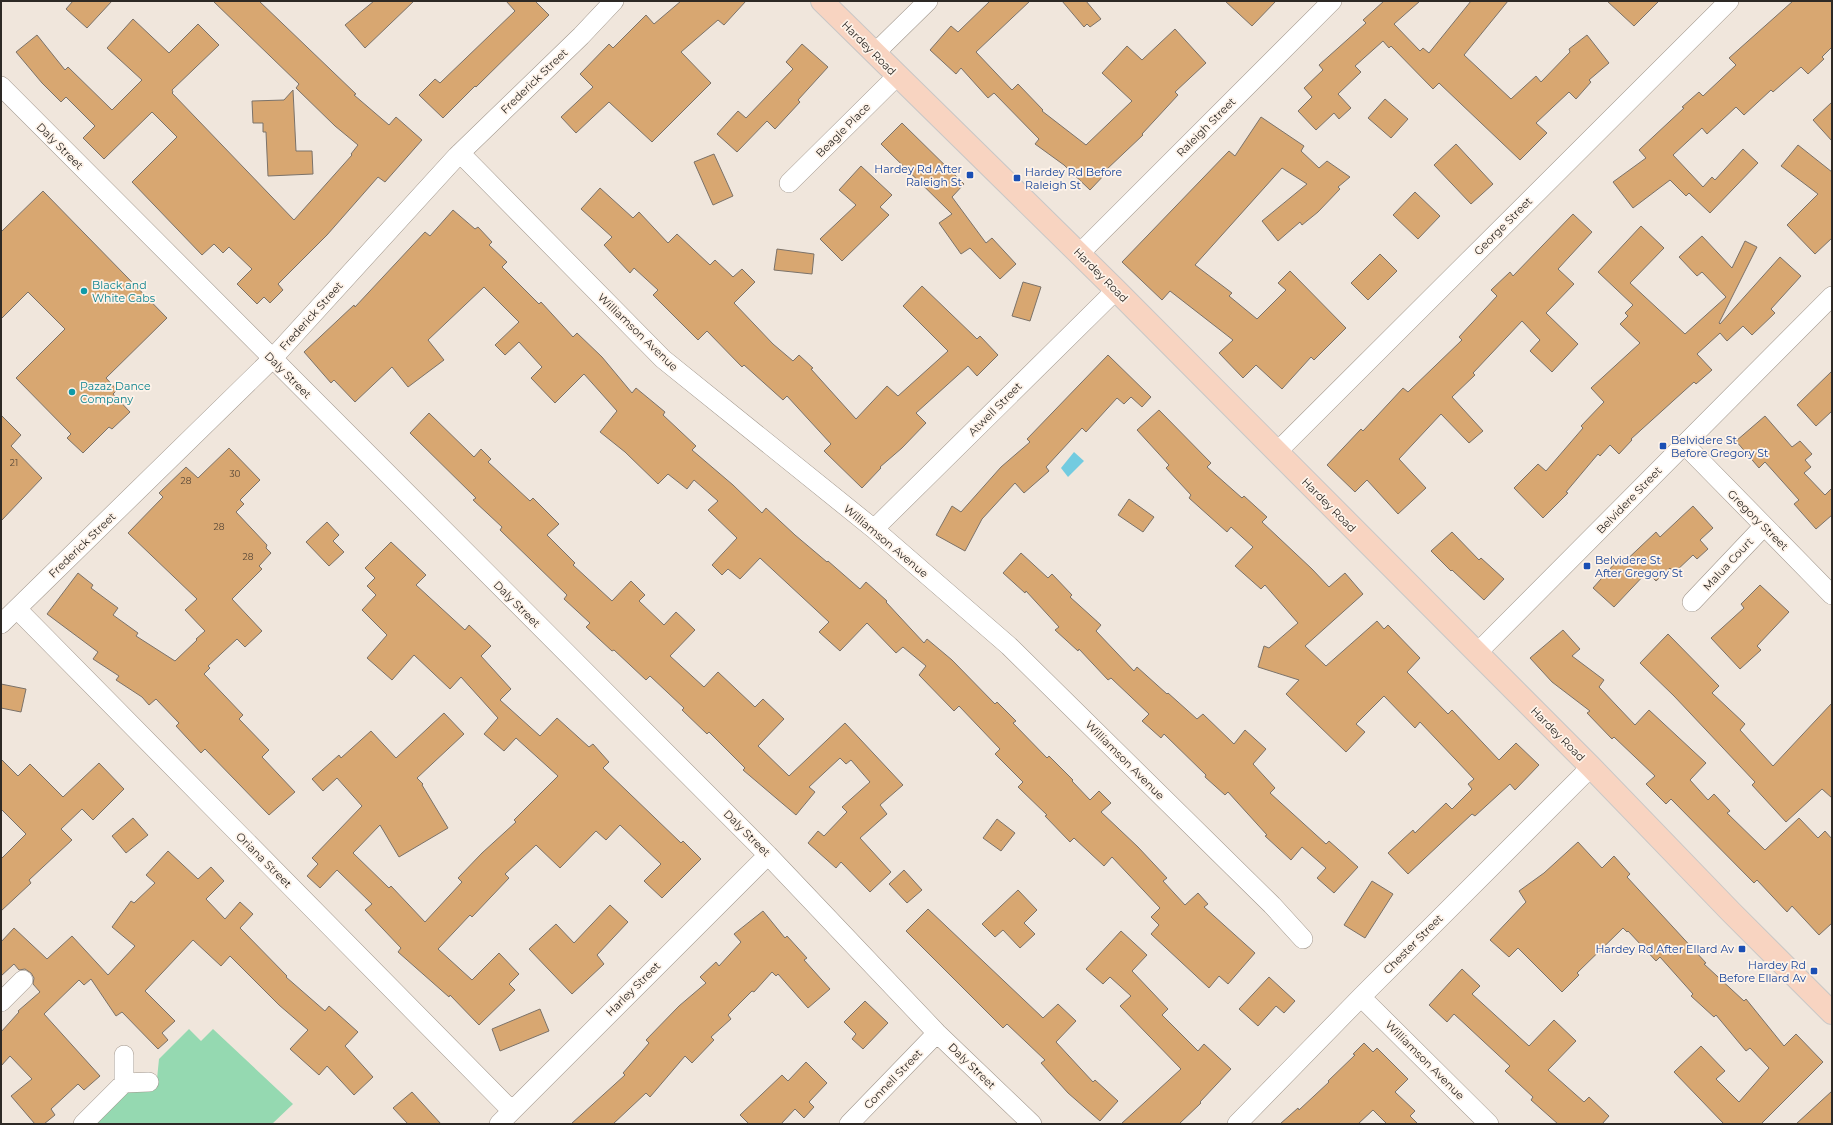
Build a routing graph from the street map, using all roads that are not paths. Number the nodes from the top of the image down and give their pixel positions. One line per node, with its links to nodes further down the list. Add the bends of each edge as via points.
1 (614, 1): 9 (street, Frederick Street)
2 (822, 1): 6 (main road, Hardey Road)
3 (928, 1): 6 (street)
4 (1332, 1): 11 (street, Raleigh Street)
5 (1729, 1): 16 (street, George Street)
6 (875, 53): 7 (main road, Hardey Road)
7 (897, 76): 10 (street, Beagle Place); 11 (main road, Hardey Road)
8 (1, 86): 14 (street, Daly Street)
9 (460, 153): 14 (street, Frederick Street); 18 (street, Williamson Avenue, via 663,359)
10 (789, 183)
11 (1080, 254): 12 (main road, Hardey Road)
12 (1116, 290): 16 (main road, Hardey Road); 18 (street, Atwell Street)
13 (1832, 296): 15 (street, Belvidere Street)
14 (272, 359): 21 (street, Frederick Street); 25 (street, Daly Street)
15 (1684, 444): 17 (street, Gregory Street); 23 (street, Belvidere Street)
16 (1276, 452): 23 (main road, Hardey Road)
17 (1764, 526): 19 (street, Gregory Street); 20 (street, Malua Court)
18 (874, 529): 26 (street, Williamson Avenue, via 1010,646 1272,905)
19 (1832, 595)
20 (1692, 602)
21 (17, 609): 22 (street, Frederick Street); 35 (street, Oriana Street)
22 (1, 624)
23 (1477, 654): 24 (main road, Hardey Road)
24 (1591, 767): 28 (street, Chester Street); 30 (main road, Hardey Road)
25 (768, 855): 31 (street, Daly Street); 35 (street, Harley Street)
26 (1303, 939)
27 (23, 980): 29 (street)
28 (1361, 997): 40 (street, Chester Street); 41 (street, Williamson Avenue)
29 (1, 1002)
30 (1832, 1013)
31 (937, 1033): 38 (street, Connell Street); 39 (street, Daly Street)
32 (124, 1055): 34 (street)
33 (149, 1082): 34 (street)
34 (124, 1083): 36 (street)
35 (512, 1111): 37 (street, Harley Street)
36 (83, 1124)
37 (499, 1124)
38 (849, 1124)
39 (1032, 1124)
40 (1237, 1124)
41 (1489, 1124)

